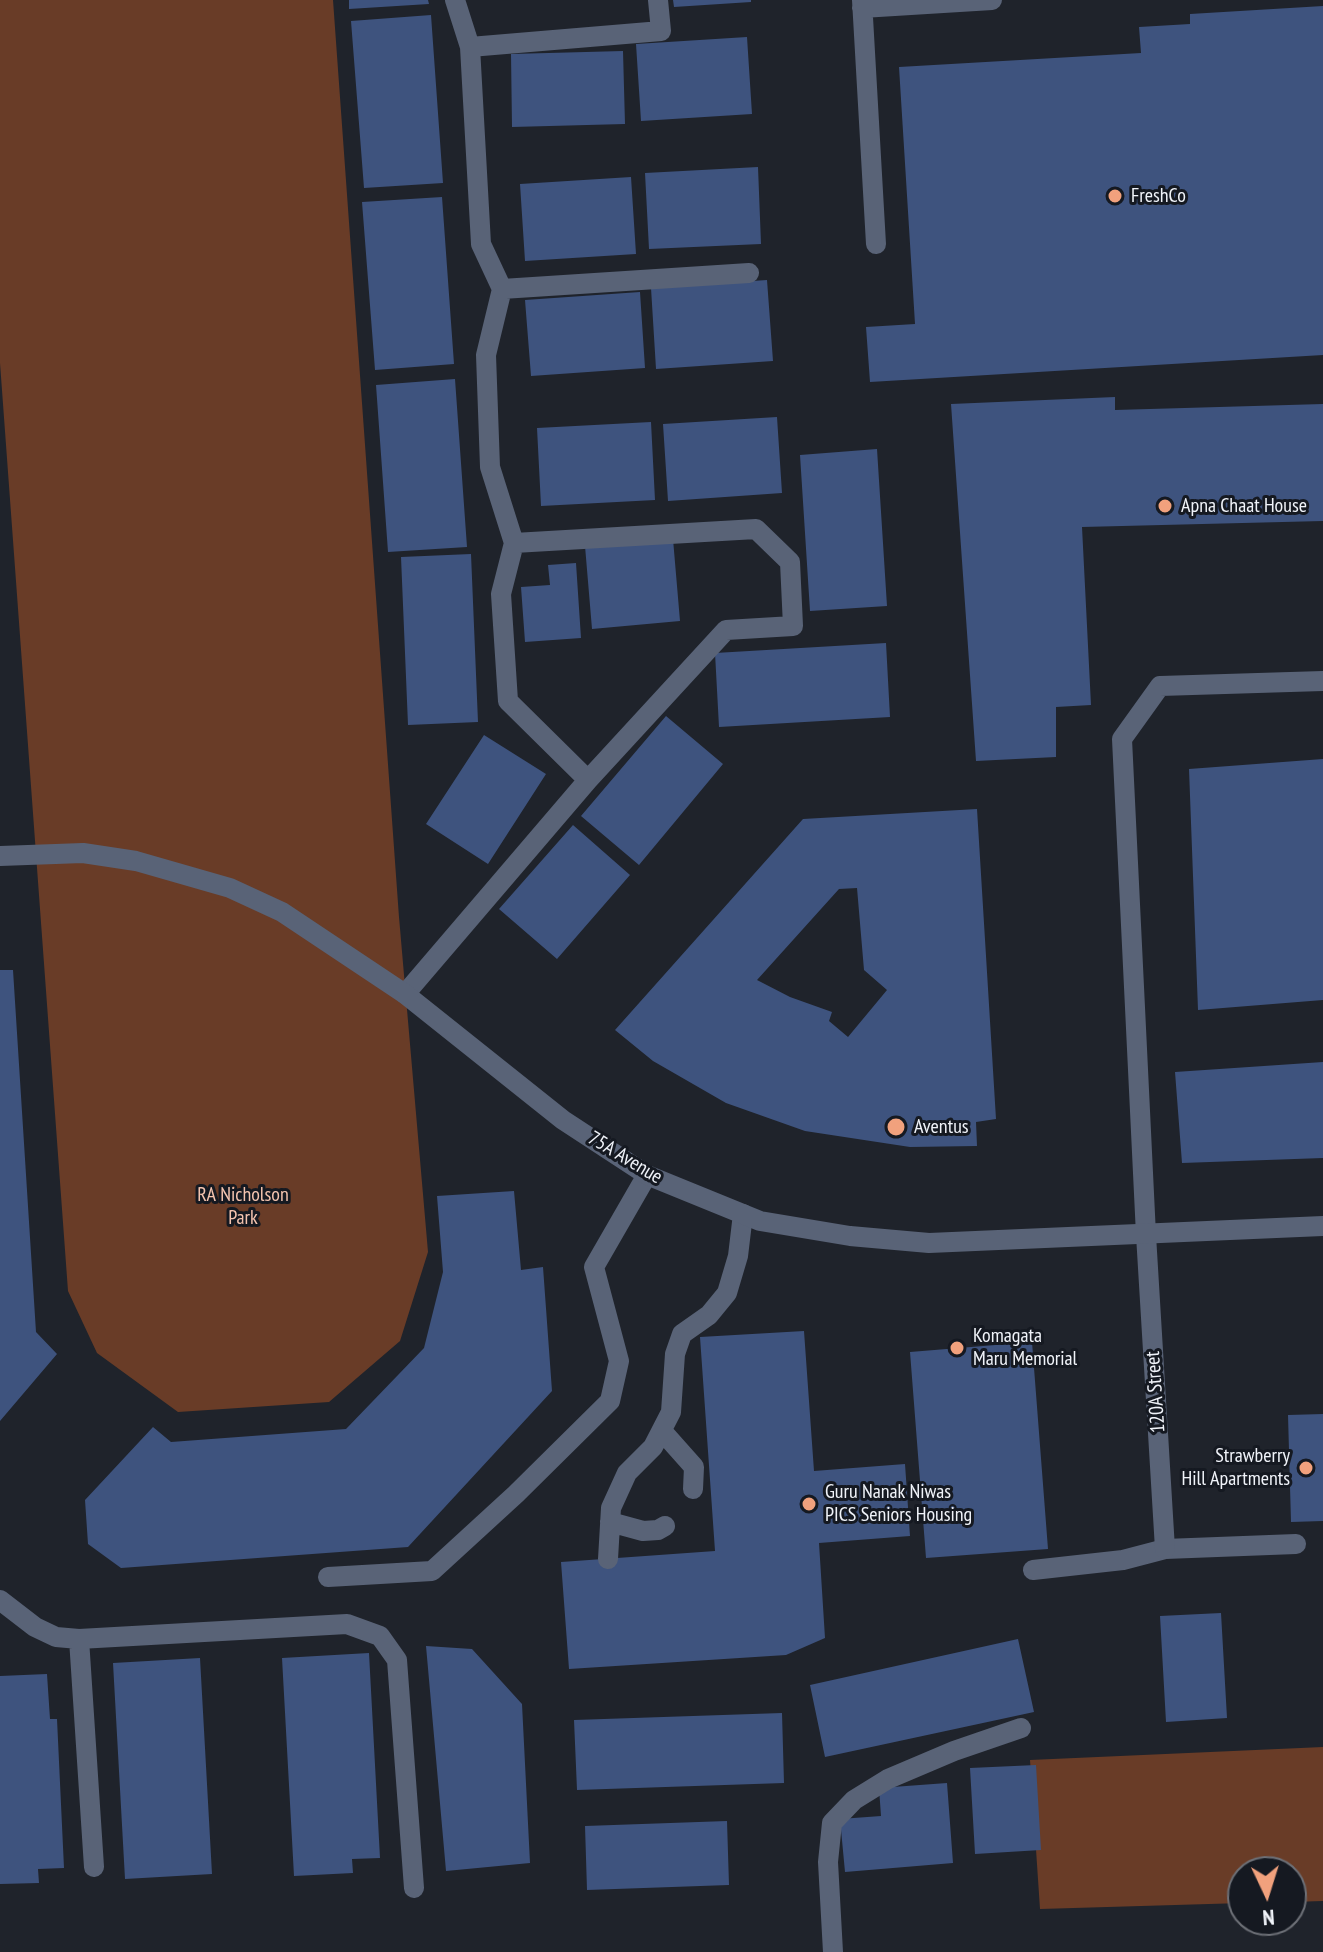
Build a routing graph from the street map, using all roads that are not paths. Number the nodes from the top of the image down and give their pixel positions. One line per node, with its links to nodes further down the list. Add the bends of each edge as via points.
1 (455, 0): 5 (street)
2 (658, 0): 5 (street, via 661,31)
3 (992, 0): 4 (street)
4 (862, 4): 6 (street)
5 (470, 47): 8 (street, via 481,244)
6 (876, 244)
7 (749, 273): 8 (street)
8 (502, 289): 9 (street, via 486,355 490,467)
9 (514, 543): 11 (street, via 501,594 508,701); 11 (street, via 756,529 790,562 793,626 726,630)
10 (1323, 681): 17 (street, 120A Street, via 1160,686 1122,739)
11 (588, 780): 13 (street)
12 (0, 856): 13 (street, 75A Avenue, via 83,853 136,861 216,884 282,912)
13 (405, 994): 14 (street, 75A Avenue, via 563,1120)
14 (647, 1175): 15 (street, 75A Avenue); 26 (street, via 594,1267 619,1361 610,1401 432,1571)
15 (743, 1214): 17 (street, 75A Avenue, via 850,1236 929,1243); 18 (street, via 727,1293 709,1315 682,1334 675,1354 671,1412)
16 (1323, 1226): 17 (street, 75A Avenue)
17 (1146, 1235): 23 (street, 120A Street)
18 (662, 1431): 19 (street, via 694,1467); 20 (street, via 627,1473)
19 (693, 1489)
20 (610, 1522): 21 (street, via 643,1531); 24 (street)
21 (665, 1526)
22 (1296, 1544): 23 (street)
23 (1165, 1549): 25 (street, via 1123,1560)
24 (608, 1559)
25 (1033, 1570)
26 (328, 1577)
27 (0, 1600): 28 (street, via 35,1627 56,1637)
28 (79, 1639): 30 (street); 31 (street, via 347,1624 380,1636 397,1660)
29 (1021, 1728): 32 (street, via 888,1779 854,1800 832,1823 828,1862)
30 (94, 1867)
31 (414, 1888)
32 (833, 1952)

